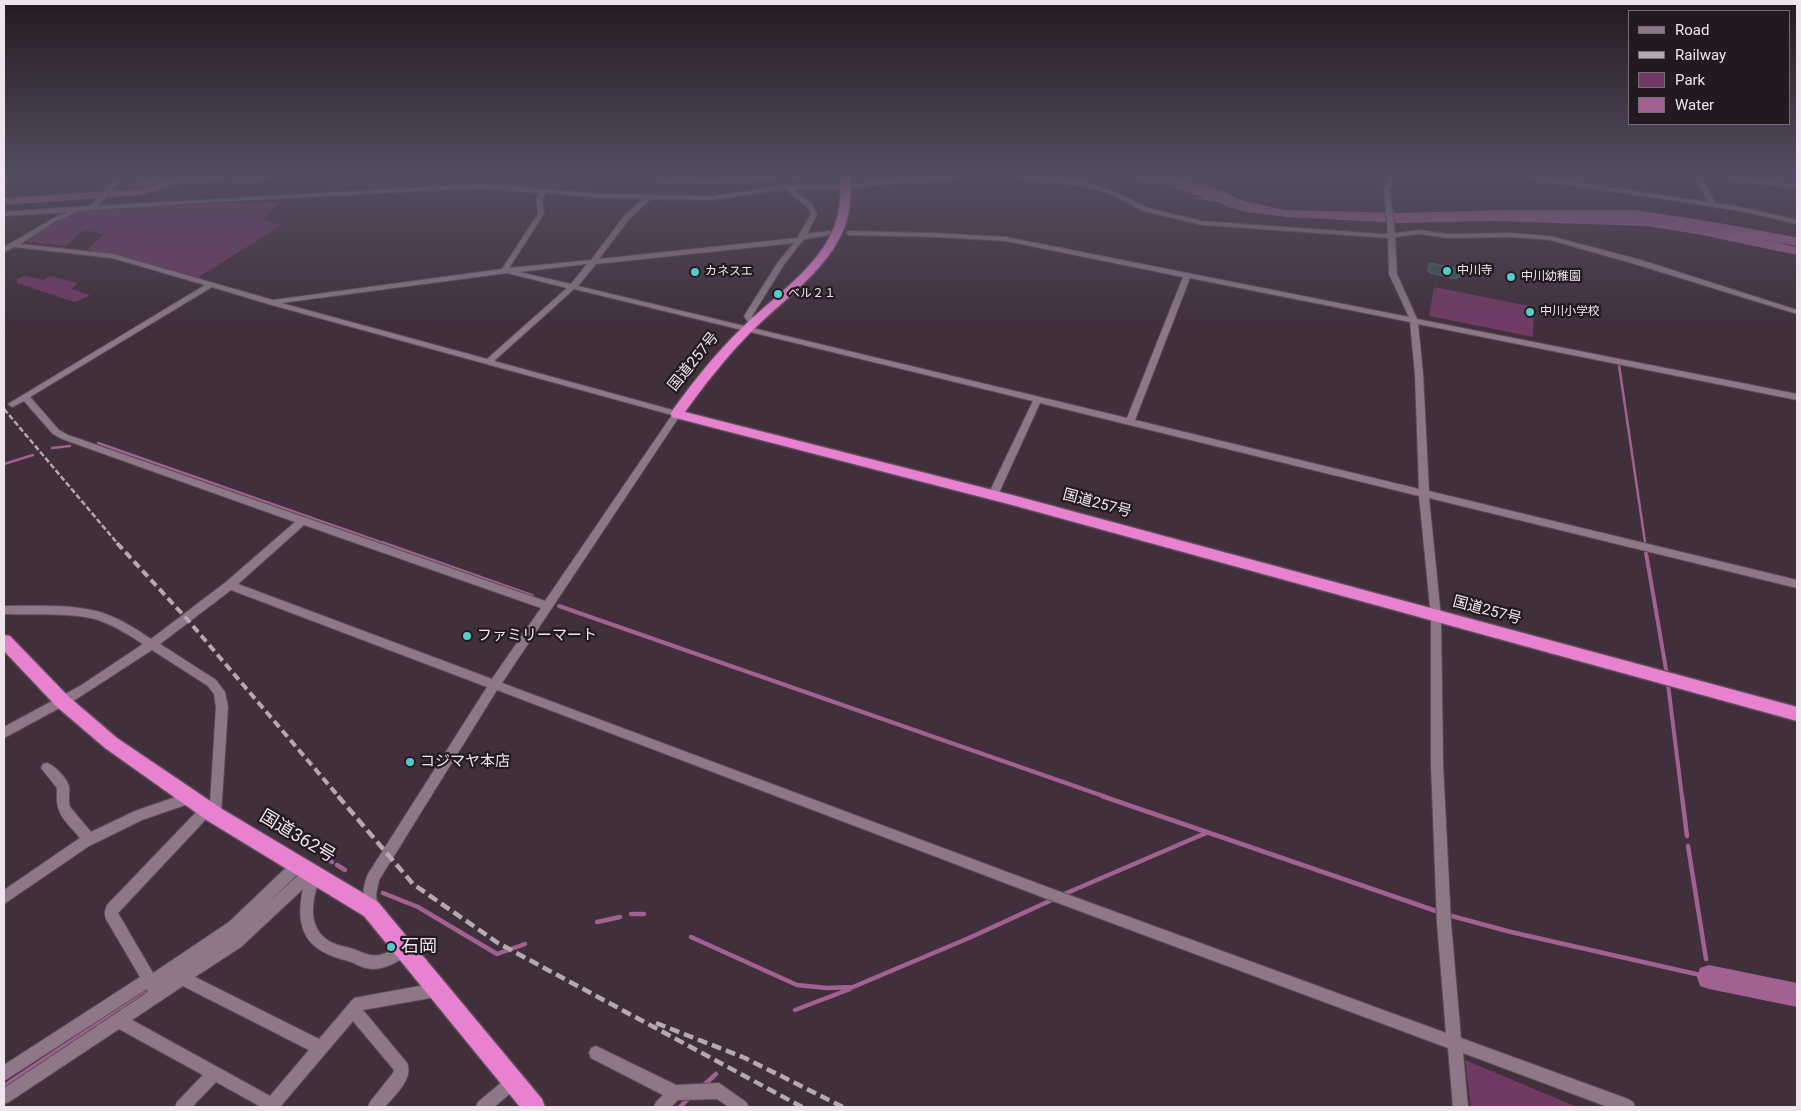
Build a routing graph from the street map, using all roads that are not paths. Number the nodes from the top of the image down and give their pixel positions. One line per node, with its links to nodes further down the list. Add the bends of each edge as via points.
1 (41, 228): 12 (street)
2 (532, 228): 15 (street)
3 (617, 228): 14 (street)
4 (806, 228): 11 (street)
5 (840, 228): 22 (highway, 国道257号, via 818,261)
6 (1297, 228): 10 (street)
7 (1391, 228): 10 (street)
8 (849, 233): 16 (street, via 998,238)
9 (829, 234): 11 (street)
10 (1392, 234): 20 (street, via 1523,235 1564,241); 21 (street, via 1394,274)
11 (800, 239): 14 (street); 22 (street, via 748,316)
12 (13, 244): 13 (street); 17 (street, via 113,256)
13 (4, 250)
14 (594, 262): 15 (street); 18 (street)
15 (506, 271): 18 (street); 19 (street)
16 (1187, 276): 21 (street); 29 (street)
17 (210, 285): 19 (street); 25 (street)
18 (573, 286): 22 (street); 23 (street)
19 (271, 302): 23 (street)
20 (1797, 312)
21 (1414, 320): 24 (street); 30 (street)
22 (750, 326): 26 (street); 28 (highway, 国道257号, via 711,366)
23 (488, 362): 28 (street)
24 (1797, 396)
25 (25, 397): 27 (street); 32 (street, via 56,432 65,437)
26 (1038, 399): 29 (street); 31 (street)
27 (12, 404)
28 (677, 414): 31 (highway, 国道257号); 35 (street)
29 (1130, 422): 30 (street)
30 (1424, 494): 33 (street); 37 (street)
31 (993, 495): 37 (highway, 国道257号)
32 (302, 521): 34 (street); 35 (street)
33 (1797, 584)
34 (230, 585): 39 (street); 40 (street)
35 (548, 606): 40 (street)
36 (4, 610): 39 (street, via 61,611 99,616 123,626)
37 (1436, 617): 42 (highway, 国道257号); 57 (street, via 1437,764)
38 (4, 641): 41 (highway, 国道362号)
39 (150, 645): 41 (street, via 84,690); 46 (street, via 202,676 218,692 222,707)
40 (495, 684): 50 (street, via 374,878 369,895); 57 (street)
41 (62, 701): 43 (street); 45 (highway, 国道362号, via 111,743)
42 (1797, 714)
43 (4, 733)
44 (48, 768): 47 (street, via 63,786 64,810)
45 (190, 798): 46 (highway, 国道362号); 47 (street, via 139,815)
46 (211, 812): 48 (highway, 国道362号); 53 (street, via 112,910 111,914)
47 (90, 840): 49 (street)
48 (308, 870): 50 (highway, 国道362号); 51 (street, via 306,916 309,930 316,940 342,955 370,962 383,961); 52 (street, via 240,939); 53 (street)
49 (4, 898)
50 (371, 909): 51 (highway, 国道362号)
51 (404, 950): 54 (highway, 国道362号)
52 (182, 978): 53 (street); 58 (street)
53 (154, 986): 56 (street); 61 (street)
54 (436, 990): 55 (street, via 360,1003); 62 (highway, 国道362号)
55 (353, 1009): 58 (street); 66 (street, via 402,1068 400,1077)
56 (118, 1020): 60 (street); 64 (street)
57 (1453, 1043): 72 (street); 73 (street)
58 (321, 1048): 65 (street)
59 (596, 1053): 63 (street)
60 (215, 1073): 65 (street); 67 (street)
61 (4, 1074)
62 (514, 1082): 68 (street); 69 (highway, 国道362号)
63 (689, 1092): 70 (street); 71 (street, via 719,1091)
64 (4, 1098)
65 (271, 1106)
66 (379, 1106)
67 (182, 1107)
68 (483, 1107)
69 (534, 1107)
70 (661, 1107)
71 (741, 1107)
72 (1460, 1107)
73 (1628, 1107)

